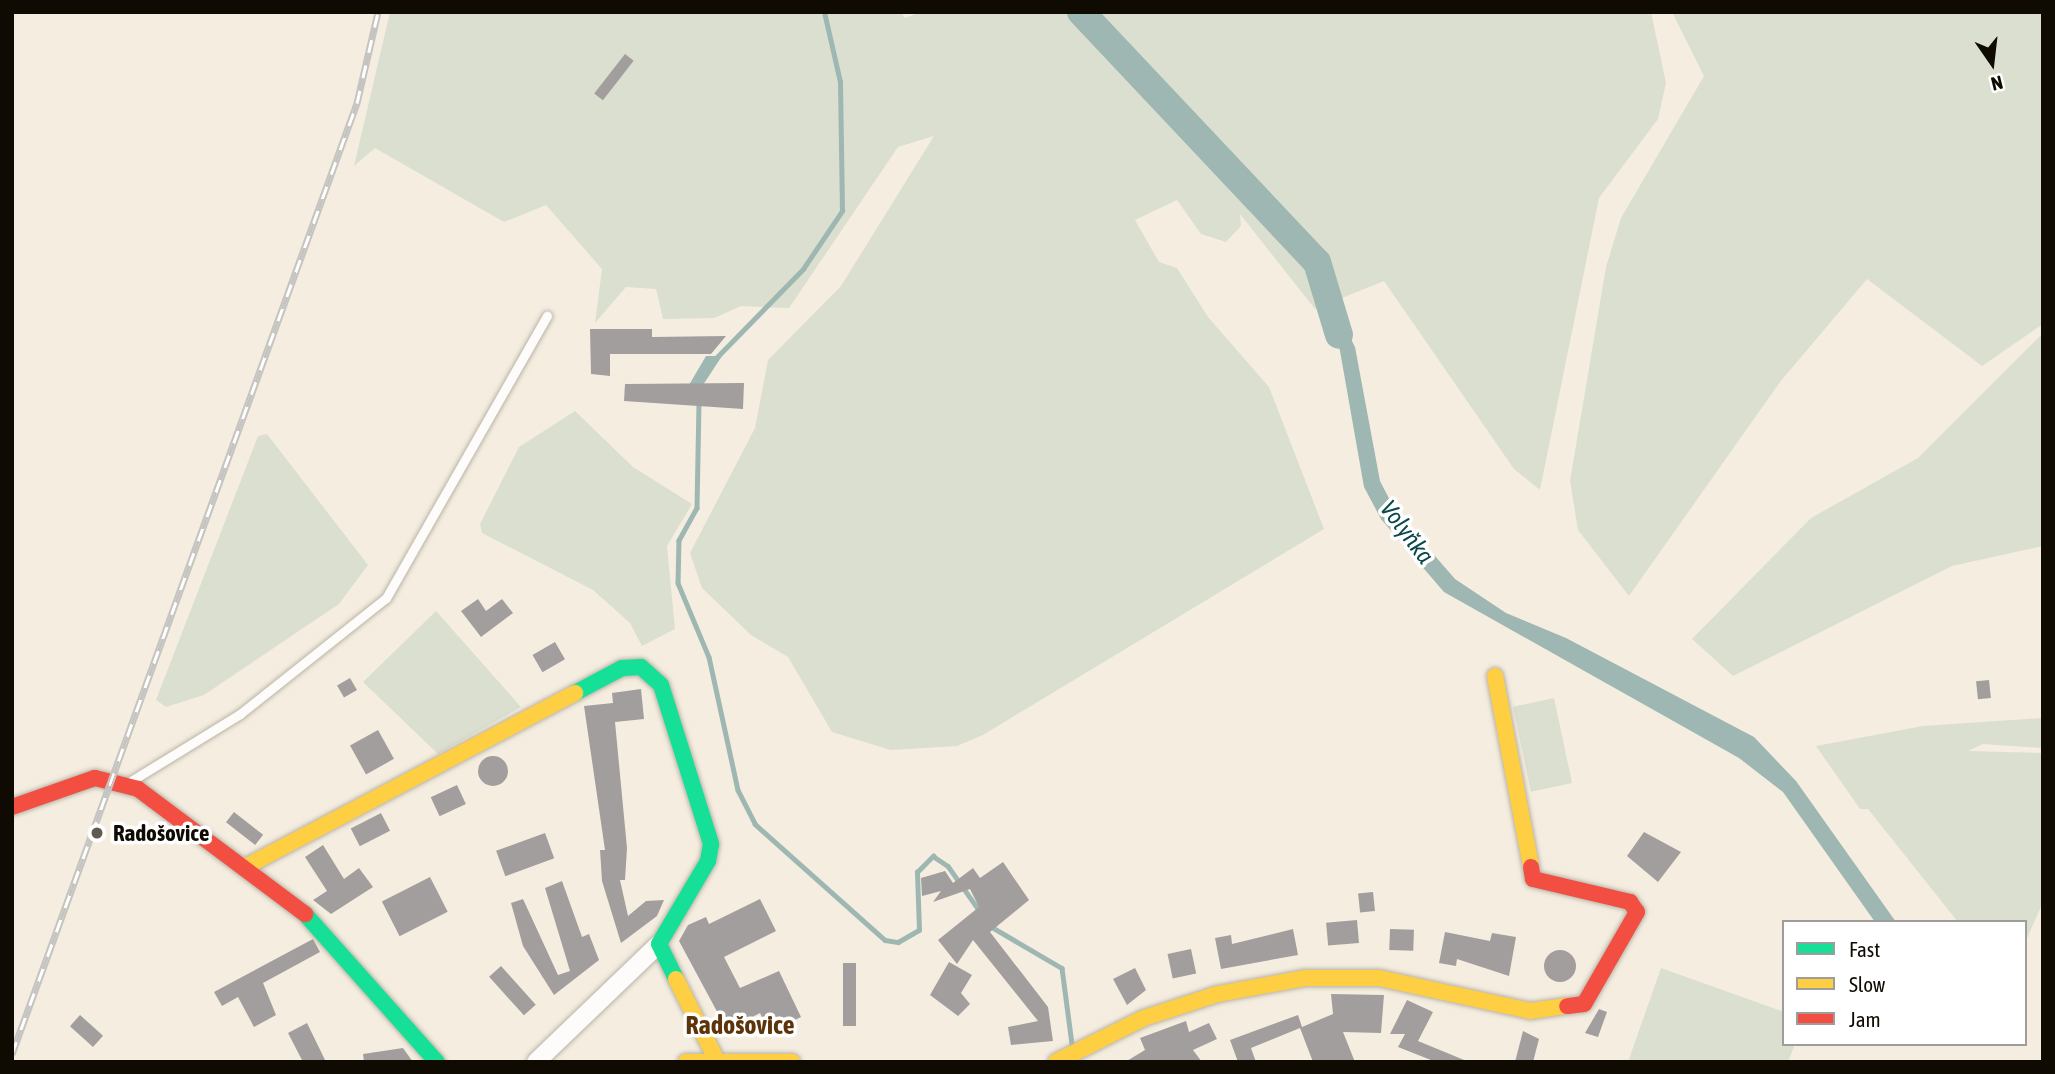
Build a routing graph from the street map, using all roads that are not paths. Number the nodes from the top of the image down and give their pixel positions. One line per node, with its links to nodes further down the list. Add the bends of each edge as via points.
1 (547, 316): 3 (lane, via 386,598 240,714)
2 (1496, 676): 8 (street, via 1533,879 1630,902 1637,912 1584,1004 1530,1012 1379,978 1305,978 1206,998 1144,1018)
3 (127, 783): 4 (street, via 95,778); 5 (street)
4 (12, 807)
5 (247, 866): 6 (street, via 622,668 641,667 661,685 711,844 708,861); 9 (street, via 324,928)
6 (659, 944): 7 (street); 10 (street)
7 (716, 1059): 11 (street); 12 (street)
8 (1061, 1059)
9 (437, 1062)
10 (536, 1062)
11 (686, 1062)
12 (792, 1062)

